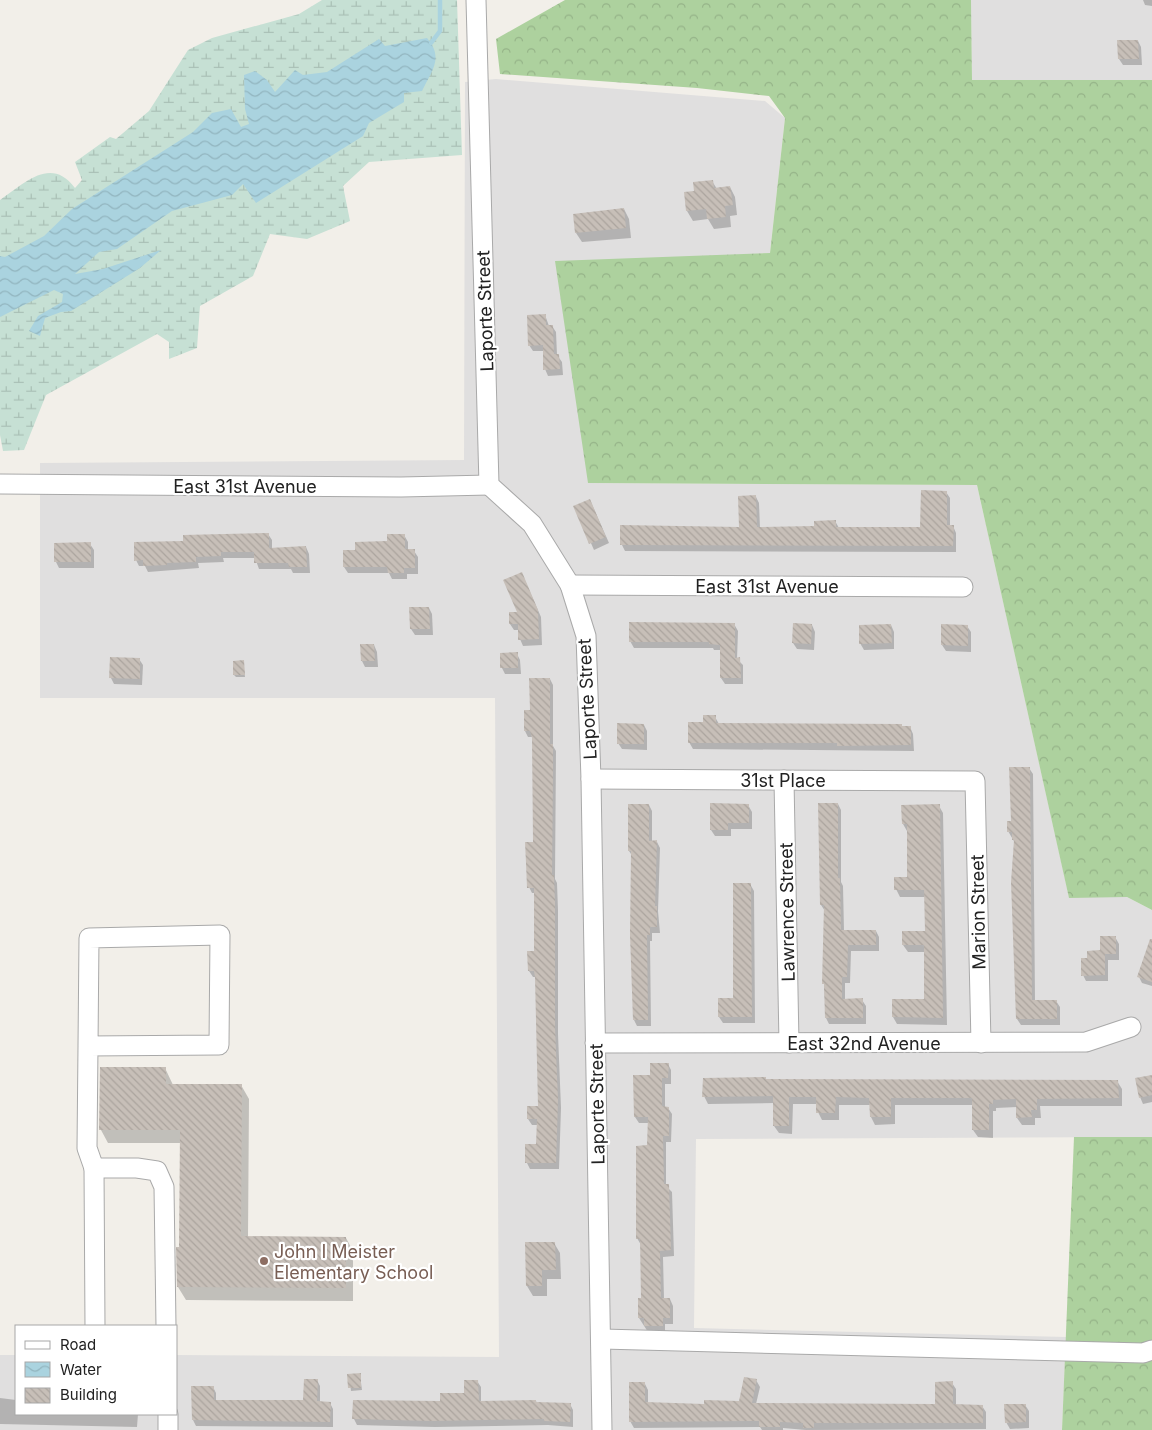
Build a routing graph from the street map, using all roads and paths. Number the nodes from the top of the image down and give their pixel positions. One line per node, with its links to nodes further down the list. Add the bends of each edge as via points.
1 (476, 0): 3 (street, Laporte Street)
2 (0, 484): 3 (street, East 31st Avenue, via 392,487)
3 (489, 484): 4 (street, Laporte Street, via 532,524)
4 (570, 584): 5 (street, East 31st Avenue); 6 (street, Laporte Street, via 586,636)
5 (963, 587)
6 (591, 779): 7 (street, 31st Place); 10 (street, Laporte Street)
7 (784, 780): 8 (street, 31st Place); 11 (street, Lawrence Street)
8 (975, 781): 12 (street, Marion Street)
9 (1131, 1027): 12 (street, East 32nd Avenue, via 1086,1042)
10 (595, 1043): 11 (street, East 32nd Avenue); 17 (street, Laporte Street)
11 (789, 1043): 12 (street, East 32nd Avenue)
12 (981, 1043)
13 (88, 1046): 13 (street, via 219,1044 220,935 89,938); 14 (street, via 87,1148)
14 (94, 1168): 15 (street); 16 (street, via 157,1171 164,1187)
15 (95, 1325)
16 (166, 1325)
17 (602, 1339): 18 (street, via 1143,1353); 21 (street, Laporte Street)
18 (1152, 1350)
19 (168, 1415): 20 (street)
20 (168, 1430)
21 (602, 1430)

